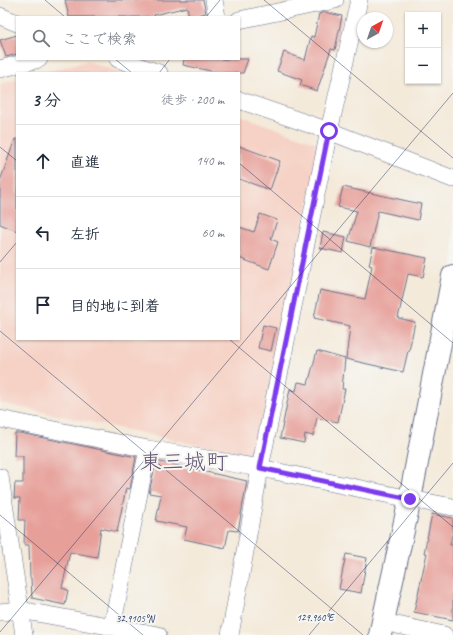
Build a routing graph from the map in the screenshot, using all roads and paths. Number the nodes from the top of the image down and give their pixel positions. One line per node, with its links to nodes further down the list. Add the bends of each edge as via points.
1 (214, 0): 5 (street)
2 (335, 0): 6 (street)
3 (359, 0): 13 (street)
4 (0, 16): 7 (street)
5 (217, 16)
6 (240, 20)
7 (16, 23)
8 (35, 60): 10 (street)
9 (121, 60): 11 (street)
10 (0, 69)
11 (156, 72)
12 (240, 100): 13 (street)
13 (329, 131): 14 (street); 18 (street)
14 (453, 179)
15 (453, 276): 20 (street)
16 (0, 419): 17 (street)
17 (148, 449): 18 (street); 24 (street)
18 (260, 468): 20 (street); 28 (street)
19 (0, 477): 22 (street)
20 (410, 499): 21 (street); 25 (street)
21 (453, 507)
22 (20, 610): 23 (street); 24 (street); 26 (street)
23 (0, 612)
24 (112, 627): 27 (street)
25 (382, 628): 29 (street)
26 (24, 635)
27 (158, 635)
28 (230, 635)
29 (444, 635)

